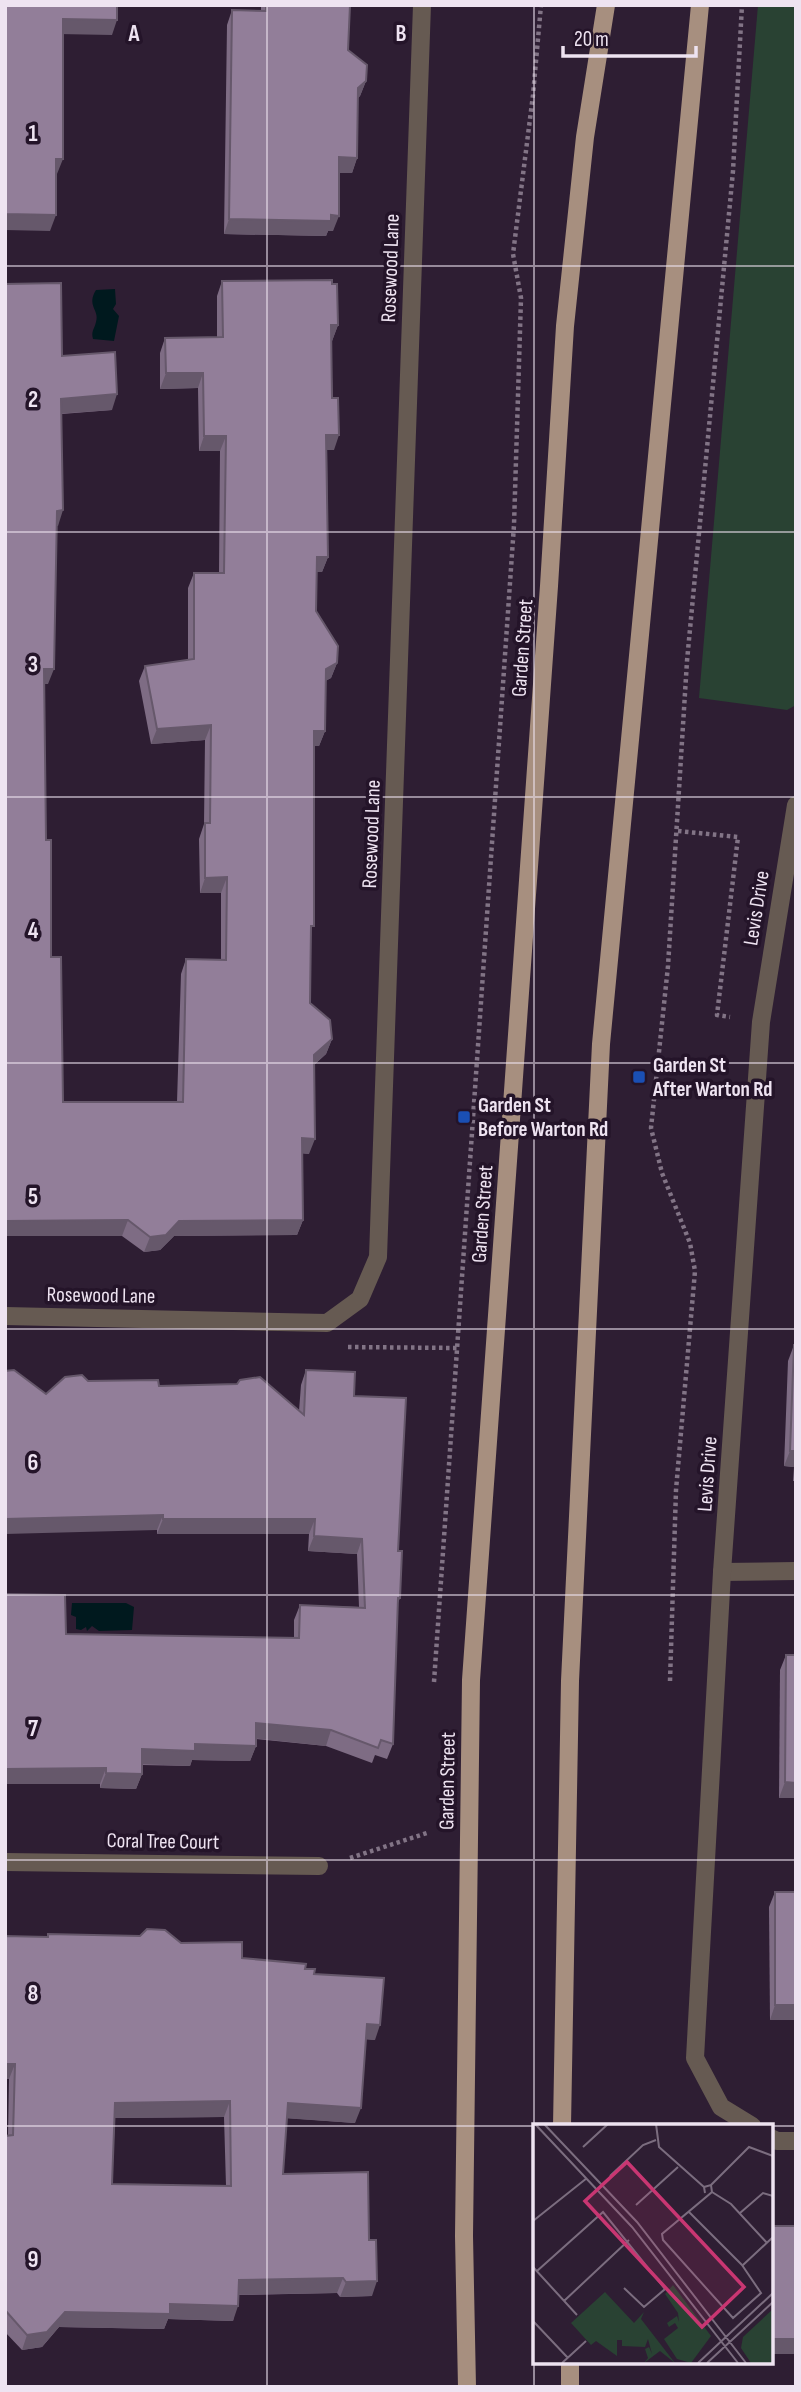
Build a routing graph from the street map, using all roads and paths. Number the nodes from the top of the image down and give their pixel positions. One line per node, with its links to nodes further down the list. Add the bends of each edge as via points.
1 (422, 5): 9 (street, Rosewood Lane, via 379,1257 360,1299 327,1323)
2 (541, 5): 11 (path, via 513,254 521,298 514,525)
3 (606, 5): 24 (main road, Garden Street, via 585,137 565,326 471,1680 464,2235)
4 (699, 5): 19 (main road, via 601,1044 570,1681)
5 (742, 5): 7 (path, via 733,172 687,661)
6 (796, 805): 13 (street, Levis Drive, via 762,1009)
7 (678, 831): 8 (path, via 738,837 717,1015); 14 (path, via 651,1128 695,1271 676,1490)
8 (735, 1018)
9 (5, 1316)
10 (339, 1347): 11 (path)
11 (459, 1348): 15 (path)
12 (796, 1571): 13 (street)
13 (723, 1572): 20 (street, Levis Drive, via 695,2058 721,2107)
14 (670, 1681)
15 (434, 1682)
16 (428, 1833): 18 (path)
17 (5, 1862): 18 (street, Coral Tree Court)
18 (319, 1866)
19 (562, 2124)
20 (749, 2124)
21 (773, 2139): 22 (street)
22 (796, 2141)
23 (569, 2364): 25 (main road)
24 (467, 2387)
25 (570, 2387)

